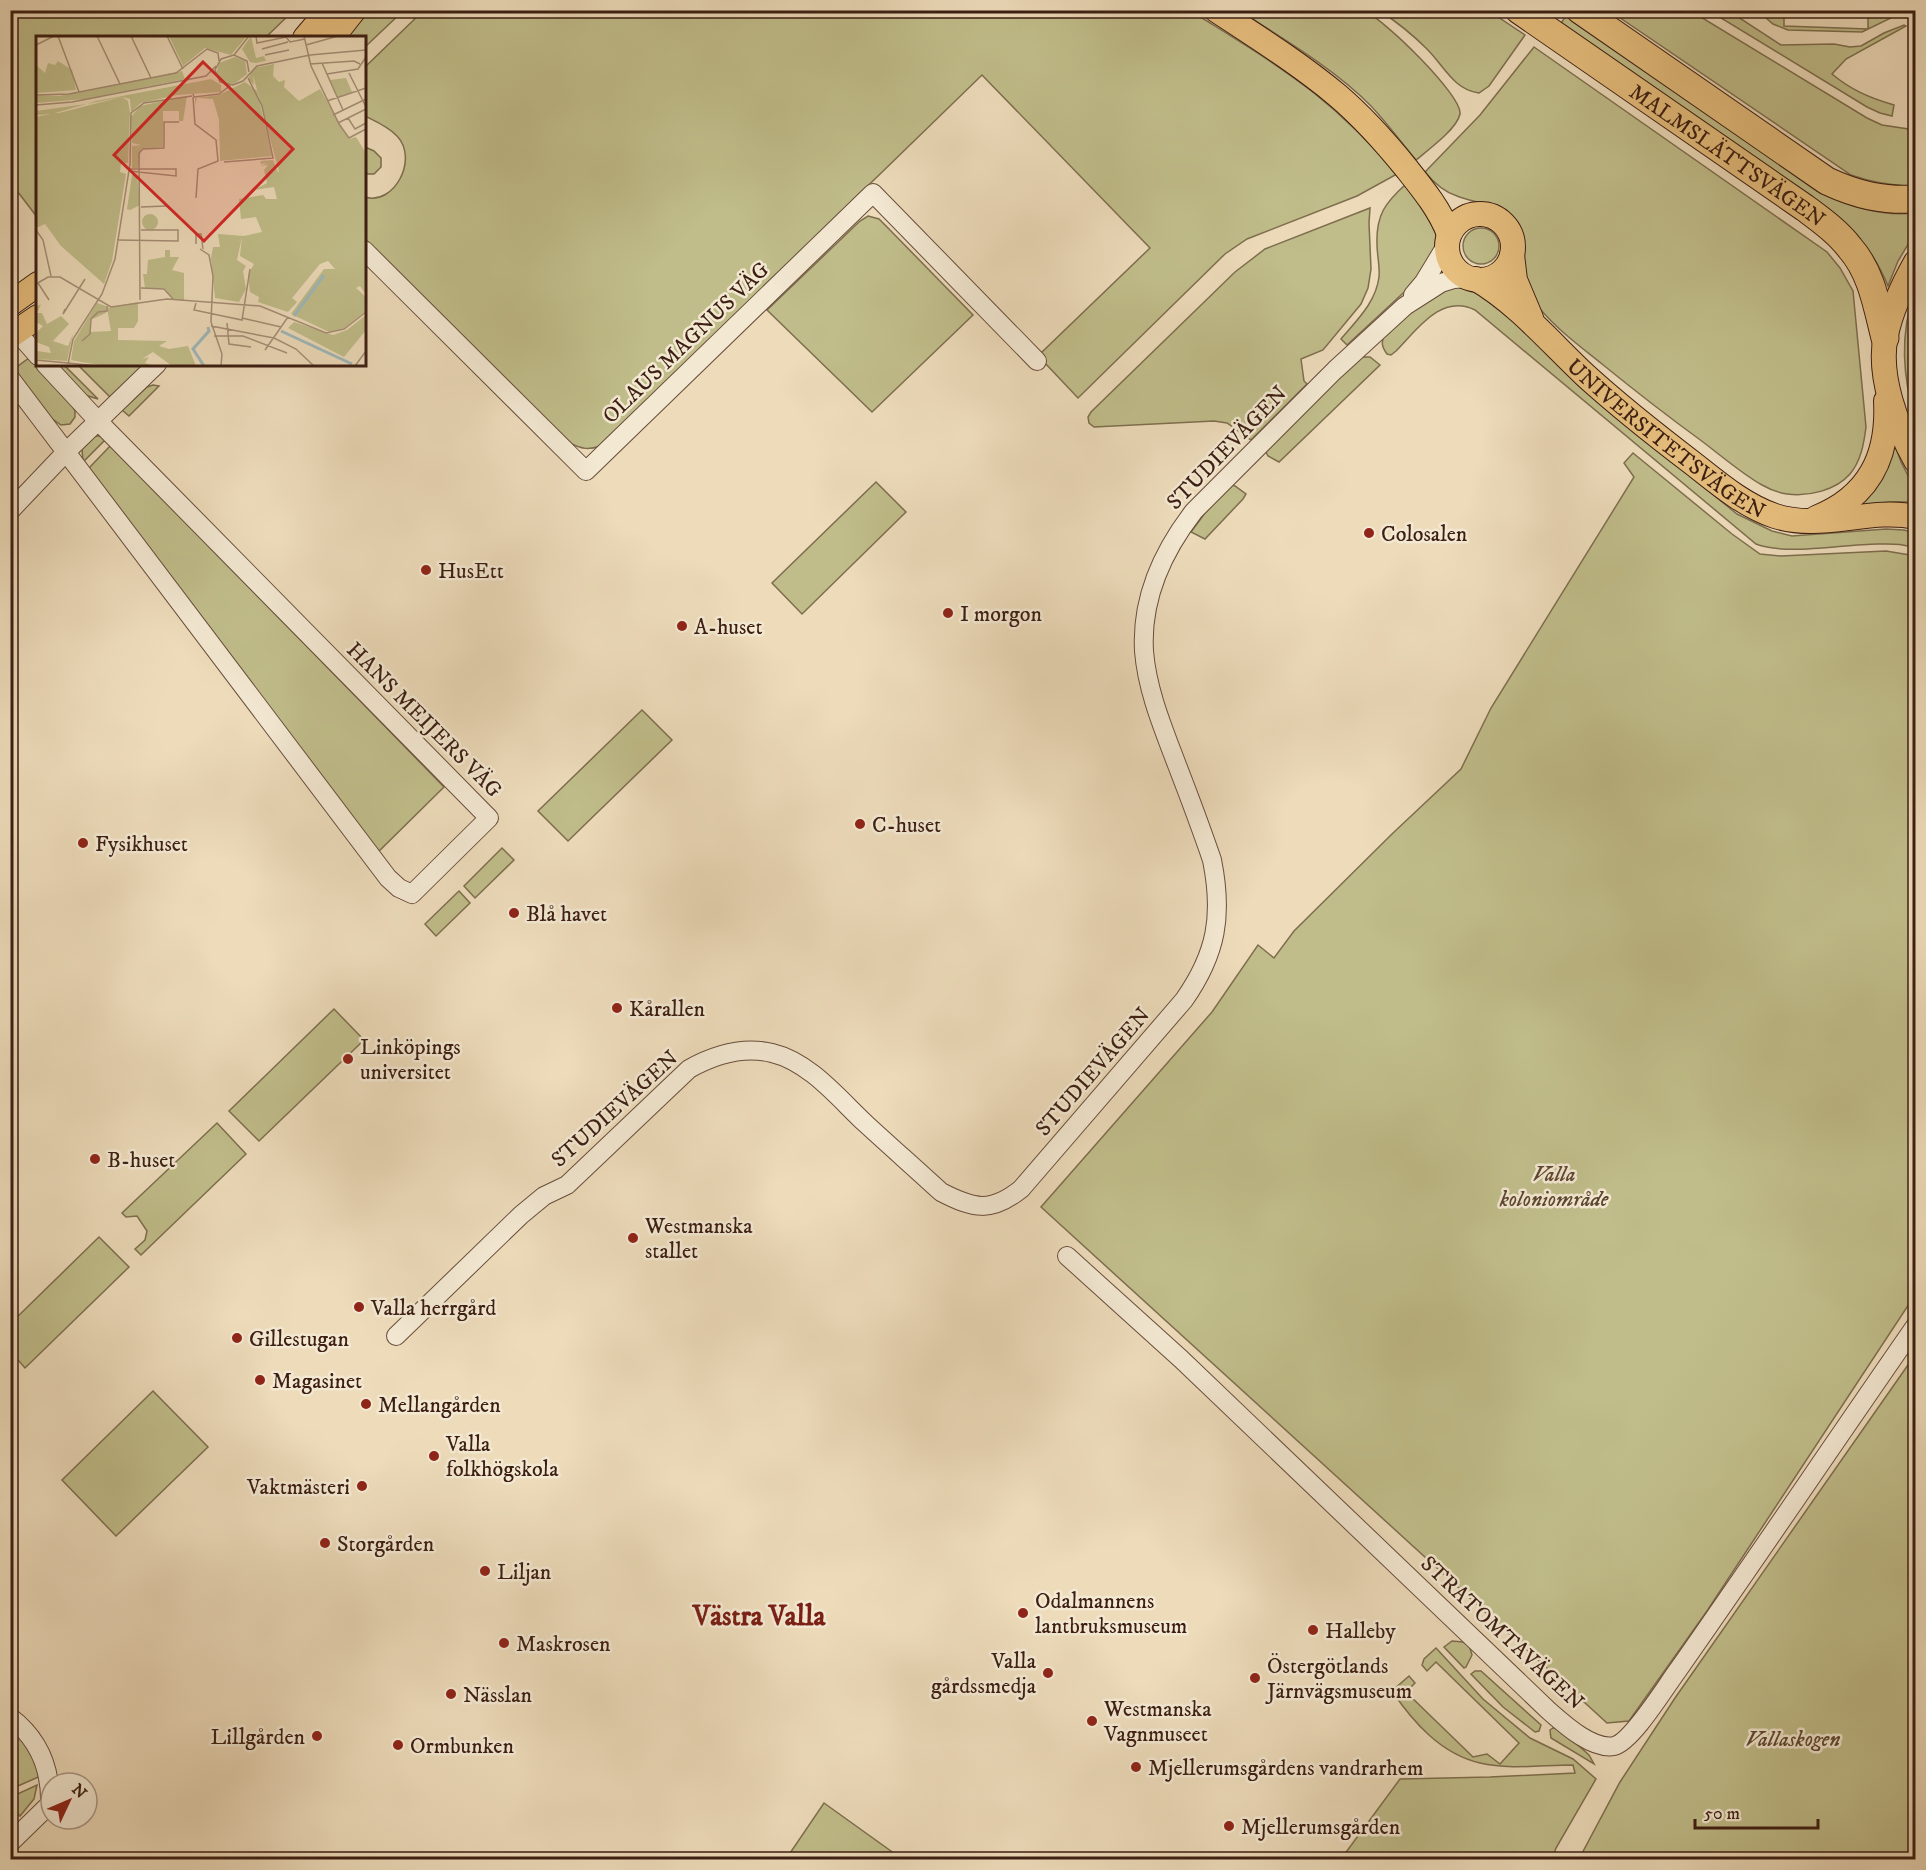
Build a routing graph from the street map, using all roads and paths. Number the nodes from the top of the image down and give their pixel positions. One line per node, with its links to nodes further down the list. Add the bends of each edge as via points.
1 (329, 10): 6 (main road)
2 (354, 10): 7 (main road)
3 (1216, 10): 8 (main road, via 1339,96)
4 (1519, 10): 22 (highway, MALMSLÄTTSVÄGEN, via 1805,208 1839,236 1861,262 1869,279)
5 (1580, 10): 9 (highway, MALMSLÄTTSVÄGEN, via 1827,181 1873,198)
6 (307, 36)
7 (334, 36)
8 (1423, 189): 10 (main road, via 1450,204); 11 (main road, via 1443,219)
9 (1916, 199)
10 (1480, 213): 11 (main road, via 1461,219); 13 (main road, via 1496,218 1509,230)
11 (1448, 239): 15 (main road, via 1454,267); 18 (street, STUDIEVÄGEN, via 1424,282)
12 (366, 252): 24 (street, OLAUS MAGNUS VÄG, via 586,471 873,193)
13 (1512, 255): 15 (main road, via 1498,274); 20 (main road, UNIVERSITETSVÄGEN, via 1515,280)
14 (1916, 262): 22 (main road, via 1898,298)
15 (1473, 278): 18 (street, STUDIEVÄGEN, via 1442,283); 20 (main road, UNIVERSITETSVÄGEN)
16 (36, 285): 17 (main road)
17 (10, 304)
18 (1405, 306): 37 (street, STUDIEVÄGEN, via 1194,511 1156,576 1144,634 1147,670 1161,722 1212,860 1217,903 1213,944 1184,1000 1021,1189 996,1205 981,1207 957,1200 941,1192 817,1078 790,1060 760,1051 720,1055 689,1069 567,1185 544,1196 521,1215)
19 (36, 318): 21 (main road)
20 (1537, 328): 34 (main road, UNIVERSITETSVÄGEN, via 1642,423 1727,490 1776,516)
21 (13, 331): 23 (street)
22 (1885, 338): 28 (main road)
23 (36, 354)
24 (1037, 361)
25 (47, 366): 29 (street, HANS MEIJERS VÄG)
26 (155, 366): 29 (street)
27 (10, 378): 30 (street, HANS MEIJERS VÄG)
28 (1886, 378): 31 (main road, via 1891,402); 34 (main road, via 1886,426 1874,471 1845,502)
29 (99, 422): 30 (street); 30 (street, HANS MEIJERS VÄG, via 489,818 412,894 388,878)
30 (67, 452): 32 (street)
31 (1916, 461)
32 (10, 511)
33 (1916, 517): 34 (main road, UNIVERSITETSVÄGEN, via 1892,514)
34 (1811, 520)
35 (1067, 1256): 36 (street, STRATOMTAVÄGEN, via 1181,1359 1548,1710 1585,1739 1613,1746 1638,1726)
36 (1916, 1325)
37 (396, 1336)
38 (10, 1718): 39 (street, via 21,1725 41,1750 50,1791 50,1804)
39 (10, 1844)

